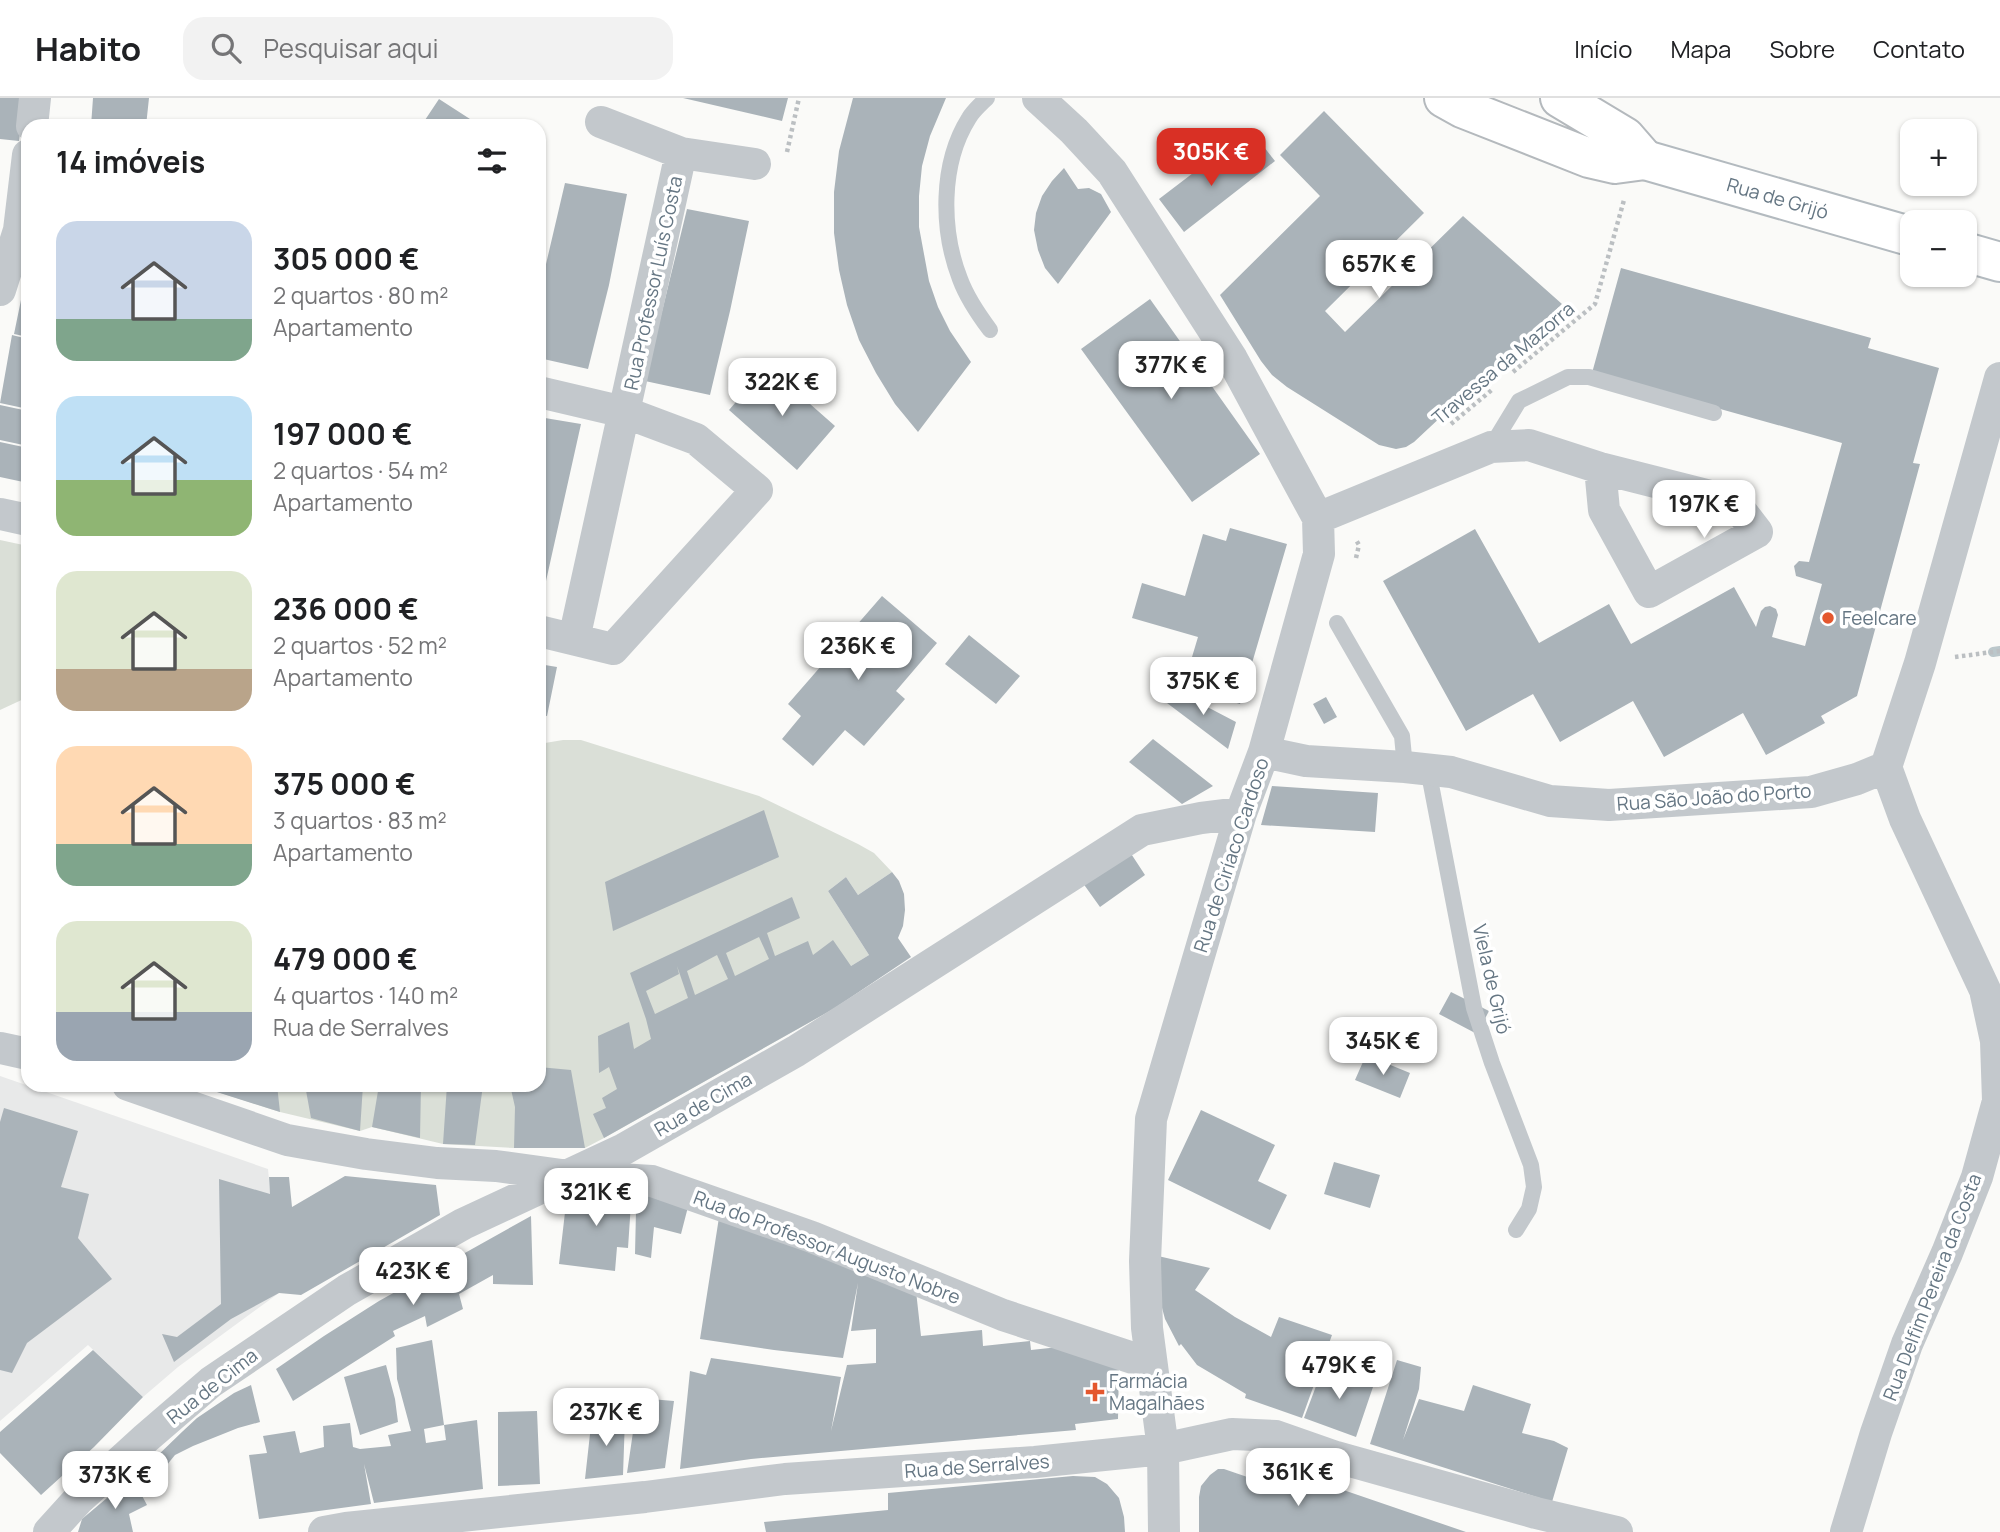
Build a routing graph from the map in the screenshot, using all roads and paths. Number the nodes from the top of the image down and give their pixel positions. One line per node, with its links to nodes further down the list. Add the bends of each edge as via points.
1 (35, 98): 8 (street)
2 (799, 98): 13 (path, via 787,155)
3 (987, 98): 20 (lane, via 969,117 958,143 946,198 951,254 960,282)
4 (1038, 98): 32 (street, Rua de Ciríaco Cardoso, via 1112,172 1232,359)
5 (1444, 98): 10 (main road)
6 (1484, 98): 10 (main road)
7 (1560, 98): 12 (main road, via 1625,137)
8 (33, 119)
9 (601, 122): 11 (street, Rua Professor Luís Costa)
10 (1527, 132): 12 (main road, via 1589,158 1615,164)
11 (681, 153): 13 (street, Rua Professor Luís Costa); 25 (street, Rua Professor Luís Costa)
12 (1645, 160): 16 (main road, Rua de Grijó)
13 (755, 164)
14 (1624, 200): 21 (path, Travessa da Mazorra, via 1595,304)
15 (21, 213): 19 (street)
16 (1900, 233)
17 (1977, 255): 18 (main road)
18 (2000, 262)
19 (11, 278)
20 (990, 330)
21 (1512, 374)
22 (2000, 378): 37 (street, via 1920,663)
23 (1501, 382): 27 (path, Travessa da Mazorra)
24 (546, 395): 25 (street)
25 (624, 412): 35 (street, Rua Professor Luís Costa); 35 (street, Rua Professor Luís Costa, via 696,439 757,490 613,649)
26 (1714, 413): 28 (lane, via 1589,377 1568,377 1519,401)
27 (1449, 426)
28 (1491, 447): 29 (street, via 1529,445); 32 (street)
29 (1600, 468): 29 (street, via 1734,502 1756,532 1649,592 1604,509)
30 (0, 514): 31 (street)
31 (21, 518)
32 (1318, 518): 36 (street, Rua de Ciríaco Cardoso, via 1319,554)
33 (1337, 623): 38 (lane, Viela de Grijó)
34 (546, 633): 35 (street)
35 (574, 639)
36 (1264, 752): 38 (street, Rua São João do Porto, via 1306,761); 39 (street, Rua de Ciríaco Cardoso)
37 (1886, 766): 38 (street, Rua São João do Porto, via 1811,792 1609,805 1550,801 1451,772); 52 (street, Rua Delfim Pereira da Costa, via 1905,819 1985,990 1996,1041 1998,1101 1977,1177 1907,1344)
38 (1416, 768): 44 (lane, Viela de Grijó, via 1474,1008 1531,1165 1534,1186 1529,1209)
39 (1241, 813): 43 (street, Rua de Cima, via 1142,830 796,1051); 45 (street, Rua de Ciríaco Cardoso, via 1151,1119 1146,1261)
40 (0, 1048): 41 (street)
41 (21, 1052)
42 (148, 1092): 43 (street, Rua do Professor Augusto Nobre, via 287,1140 366,1154)
43 (569, 1176): 45 (street, Rua do Professor Augusto Nobre, via 652,1181 812,1237 1003,1315); 48 (street, Rua de Cima, via 463,1224 347,1290 211,1382 78,1500)
44 (1516, 1230)
45 (1151, 1364): 46 (street, Rua de Ciríaco Cardoso)
46 (1163, 1449): 47 (street, Rua de Serralves, via 1232,1434 1276,1436); 49 (street, Rua de Serralves, via 785,1479); 50 (street, Rua de Ciríaco Cardoso)
47 (1534, 1522): 51 (street, Rua de Serralves)
48 (50, 1532)
49 (324, 1532)
50 (1164, 1532)
51 (1616, 1532)
52 (1846, 1532)

